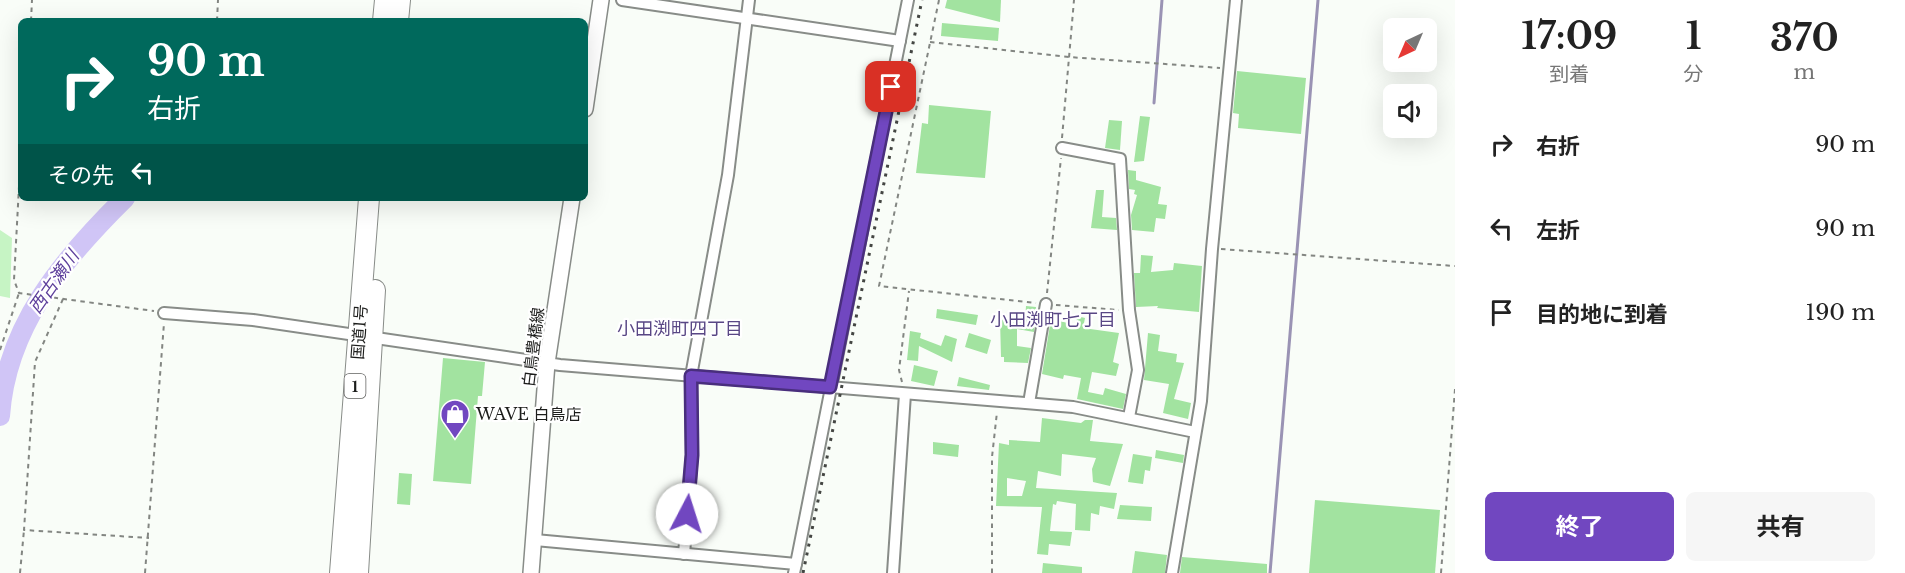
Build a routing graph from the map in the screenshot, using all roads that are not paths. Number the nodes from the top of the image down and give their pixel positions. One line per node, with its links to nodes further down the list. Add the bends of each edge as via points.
1 (601, 0): 8 (main road)
2 (622, 0): 6 (street)
3 (749, 0): 6 (street)
4 (908, 0): 7 (street)
5 (1236, 0): 22 (street, via 1202,401)
6 (747, 18): 7 (street); 17 (street, via 728,175)
7 (900, 41): 18 (street)
8 (588, 89)
9 (1062, 148): 21 (street, via 1120,159 1129,310 1138,370)
10 (369, 201): 15 (highway, 国道1号 / 1)
11 (382, 201): 15 (highway, 国道1号 / 1)
12 (572, 201): 16 (main road, 白鳥豊橋線)
13 (1046, 304): 20 (street)
14 (164, 313): 15 (street, via 253,320)
15 (365, 336): 16 (street); 26 (highway, 国道1号 / 1); 27 (highway, 国道1号 / 1)
16 (547, 363): 17 (street); 23 (main road, 白鳥豊橋線)
17 (691, 376): 18 (street); 24 (street, via 692,455)
18 (830, 387): 19 (street); 25 (street)
19 (905, 394): 20 (street); 29 (street)
20 (1029, 403): 21 (street)
21 (1129, 417): 22 (street)
22 (1195, 432): 30 (street)
23 (535, 540): 24 (street); 28 (main road, 白鳥豊橋線)
24 (684, 554): 25 (street)
25 (795, 568)
26 (340, 573)
27 (358, 573)
28 (531, 573)
29 (893, 573)
30 (1173, 573)

